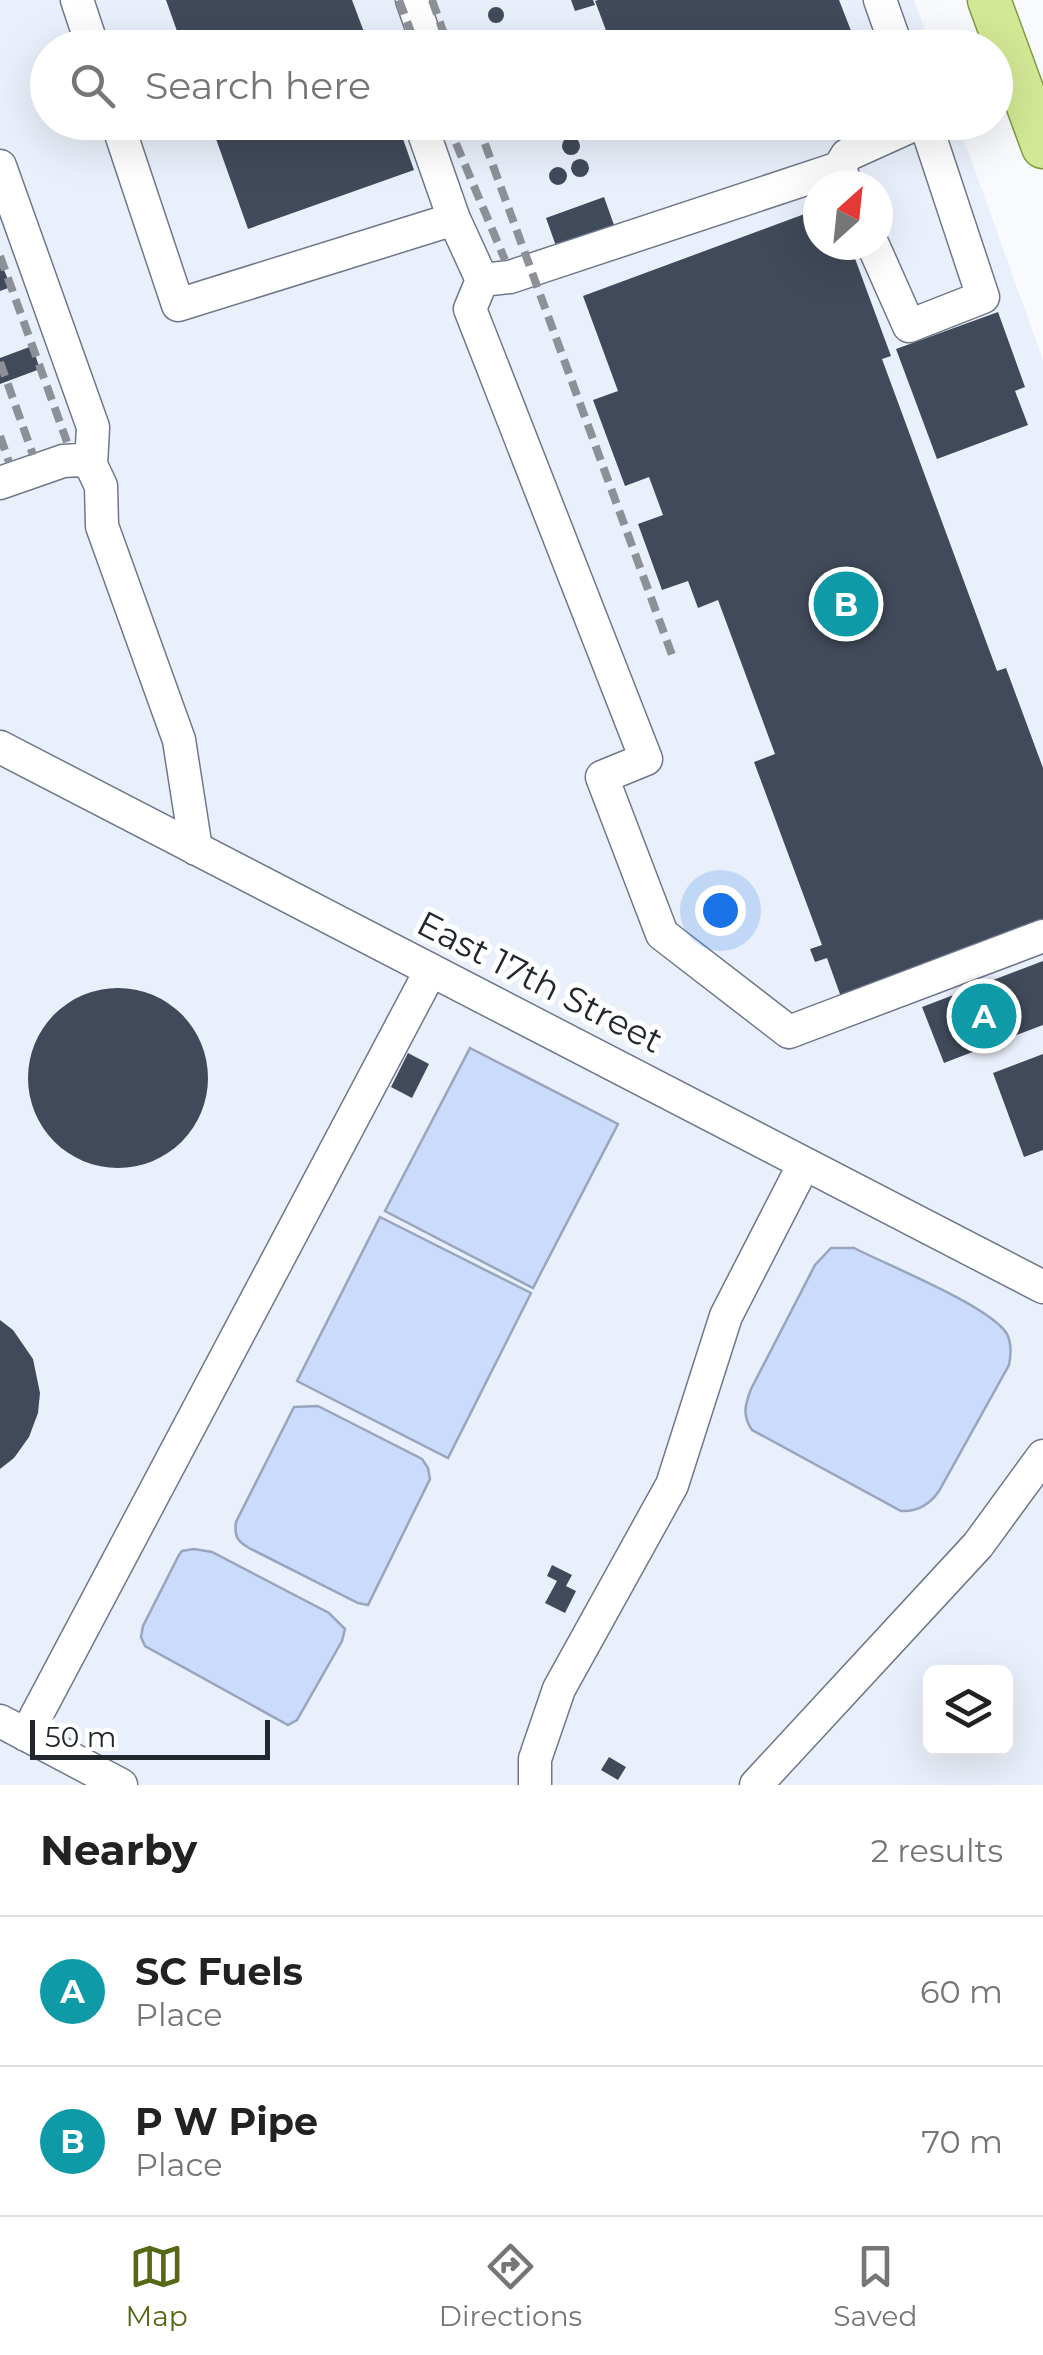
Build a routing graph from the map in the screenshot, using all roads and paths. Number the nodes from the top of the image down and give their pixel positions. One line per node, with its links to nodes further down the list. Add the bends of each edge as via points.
1 (77, 0): 5 (lane)
2 (412, 0): 6 (lane)
3 (880, 0): 7 (lane)
4 (989, 0): 8 (main road)
5 (86, 30)
6 (423, 30)
7 (891, 30)
8 (995, 30)
9 (1013, 101): 14 (main road)
10 (124, 140): 18 (lane, via 178,306)
11 (426, 140): 18 (lane)
12 (882, 140): 16 (lane, via 846,156)
13 (928, 140): 19 (lane, via 983,297 909,326)
14 (1043, 147)
15 (0, 166): 21 (lane, via 93,428)
16 (844, 170)
17 (803, 188): 20 (lane)
18 (454, 218): 20 (lane)
19 (880, 260)
20 (482, 280): 25 (lane, via 470,309 646,759 602,777 662,934 789,1032)
21 (91, 466): 22 (lane, via 64,461); 24 (lane, via 101,486 102,526 179,740)
22 (0, 483)
23 (0, 747): 24 (lane, East 17th Street)
24 (196, 849): 26 (lane, East 17th Street)
25 (1043, 936)
26 (431, 970): 27 (lane, East 17th Street); 30 (lane)
27 (804, 1164): 28 (lane, East 17th Street); 32 (lane, via 726,1316 672,1485 559,1689 534,1759)
28 (1043, 1288)
29 (1043, 1456): 33 (lane, via 978,1545)
30 (13, 1728): 31 (lane)
31 (121, 1785)
32 (536, 1785)
33 (756, 1785)

